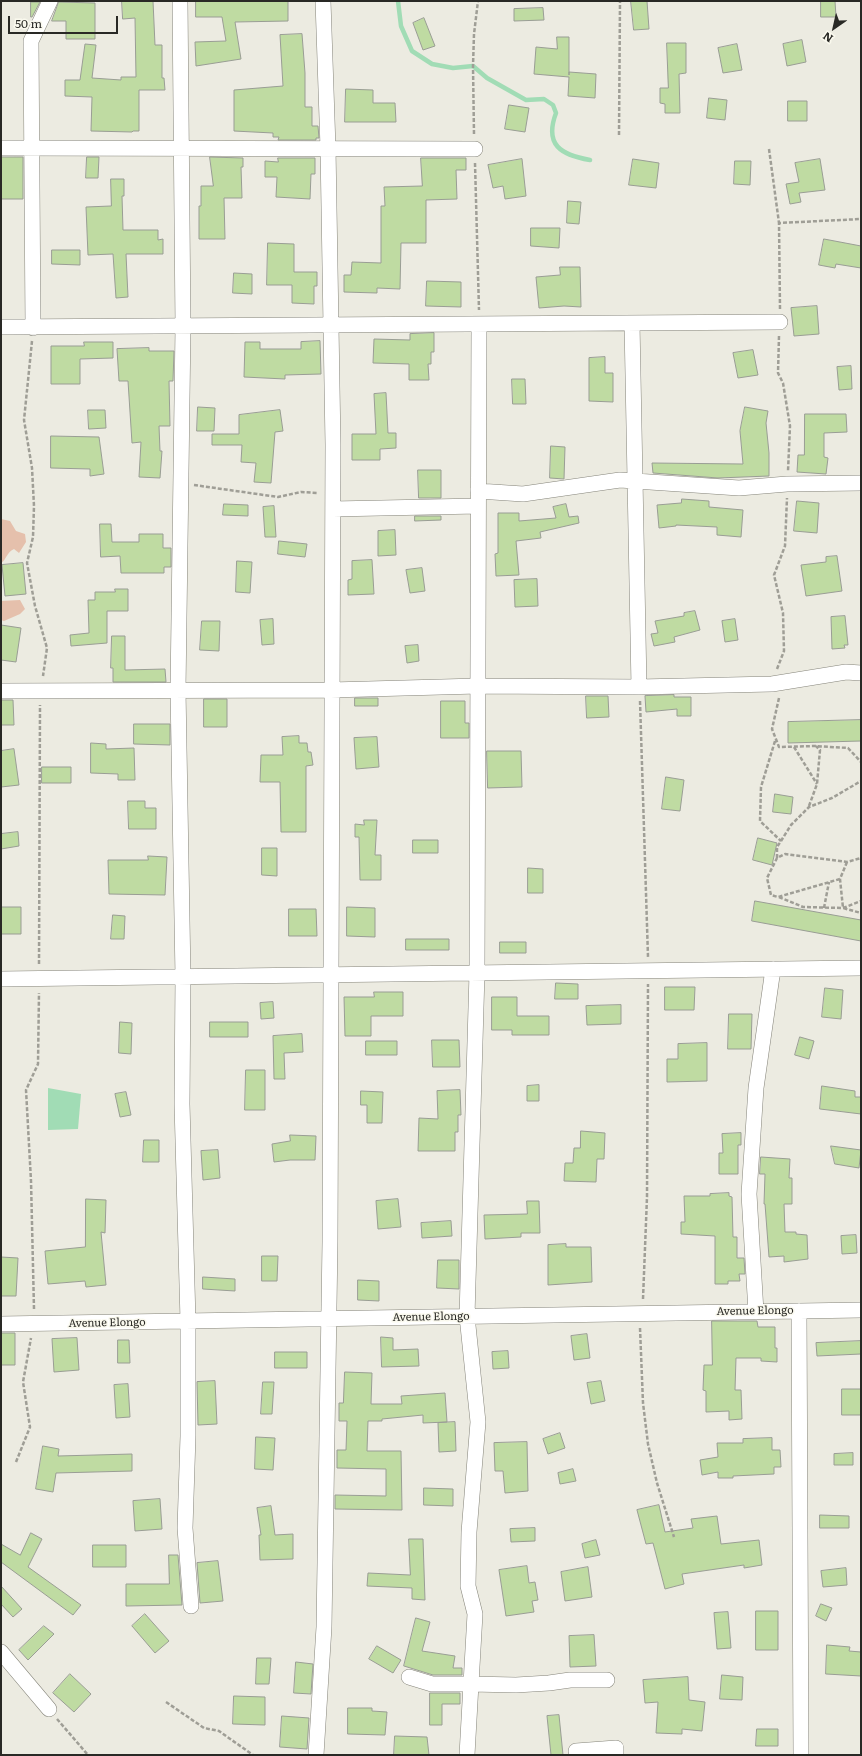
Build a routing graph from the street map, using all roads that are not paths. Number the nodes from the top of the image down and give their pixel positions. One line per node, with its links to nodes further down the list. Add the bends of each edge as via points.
1 (50, 1): 5 (street, via 31,41)
2 (180, 1): 6 (street)
3 (323, 1): 7 (street)
4 (1, 148): 5 (street)
5 (32, 148): 6 (street); 15 (street)
6 (182, 148): 7 (street); 14 (street)
7 (328, 148): 8 (street); 12 (street)
8 (475, 149)
9 (780, 322): 10 (street)
10 (632, 323): 11 (street); 16 (street)
11 (479, 325): 12 (street); 18 (street)
12 (332, 326): 14 (street); 20 (street)
13 (1, 327): 15 (street)
14 (183, 327): 15 (street); 24 (street)
15 (34, 328)
16 (635, 481): 17 (street, via 739,488 787,484); 18 (street, via 620,480 523,494); 23 (street)
17 (861, 483)
18 (478, 491): 19 (street)
19 (478, 506): 20 (street); 22 (street)
20 (333, 508): 25 (street)
21 (861, 673): 23 (street, via 846,672 772,684)
22 (478, 686): 23 (street); 25 (street); 29 (street)
23 (639, 687)
24 (178, 690): 25 (street); 26 (street); 31 (street)
25 (331, 690): 30 (street)
26 (1, 691)
27 (861, 968): 28 (street)
28 (773, 969): 29 (street); 35 (street, via 756,1088 749,1194)
29 (477, 973): 30 (street); 36 (street)
30 (330, 975): 31 (street); 37 (street)
31 (182, 977): 32 (street); 38 (street, via 182,1104)
32 (1, 979)
33 (861, 1310): 34 (street, Avenue Elongo)
34 (799, 1311): 35 (street, Avenue Elongo); 50 (street)
35 (756, 1312): 36 (street, Avenue Elongo)
36 (467, 1316): 37 (street, Avenue Elongo); 44 (street, via 478,1422 469,1532 468,1586 475,1614)
37 (330, 1319): 38 (street, Avenue Elongo); 47 (street, via 324,1627)
38 (188, 1321): 39 (street, Avenue Elongo); 40 (street, via 185,1528)
39 (1, 1324)
40 (191, 1606)
41 (1, 1652): 45 (street)
42 (409, 1677): 44 (street, via 432,1684)
43 (607, 1680): 44 (street, via 570,1680 516,1685)
44 (471, 1684): 48 (street)
45 (49, 1709)
46 (576, 1751): 49 (street, via 616,1748)
47 (316, 1755)
48 (467, 1755)
49 (616, 1755)
50 (801, 1755)

